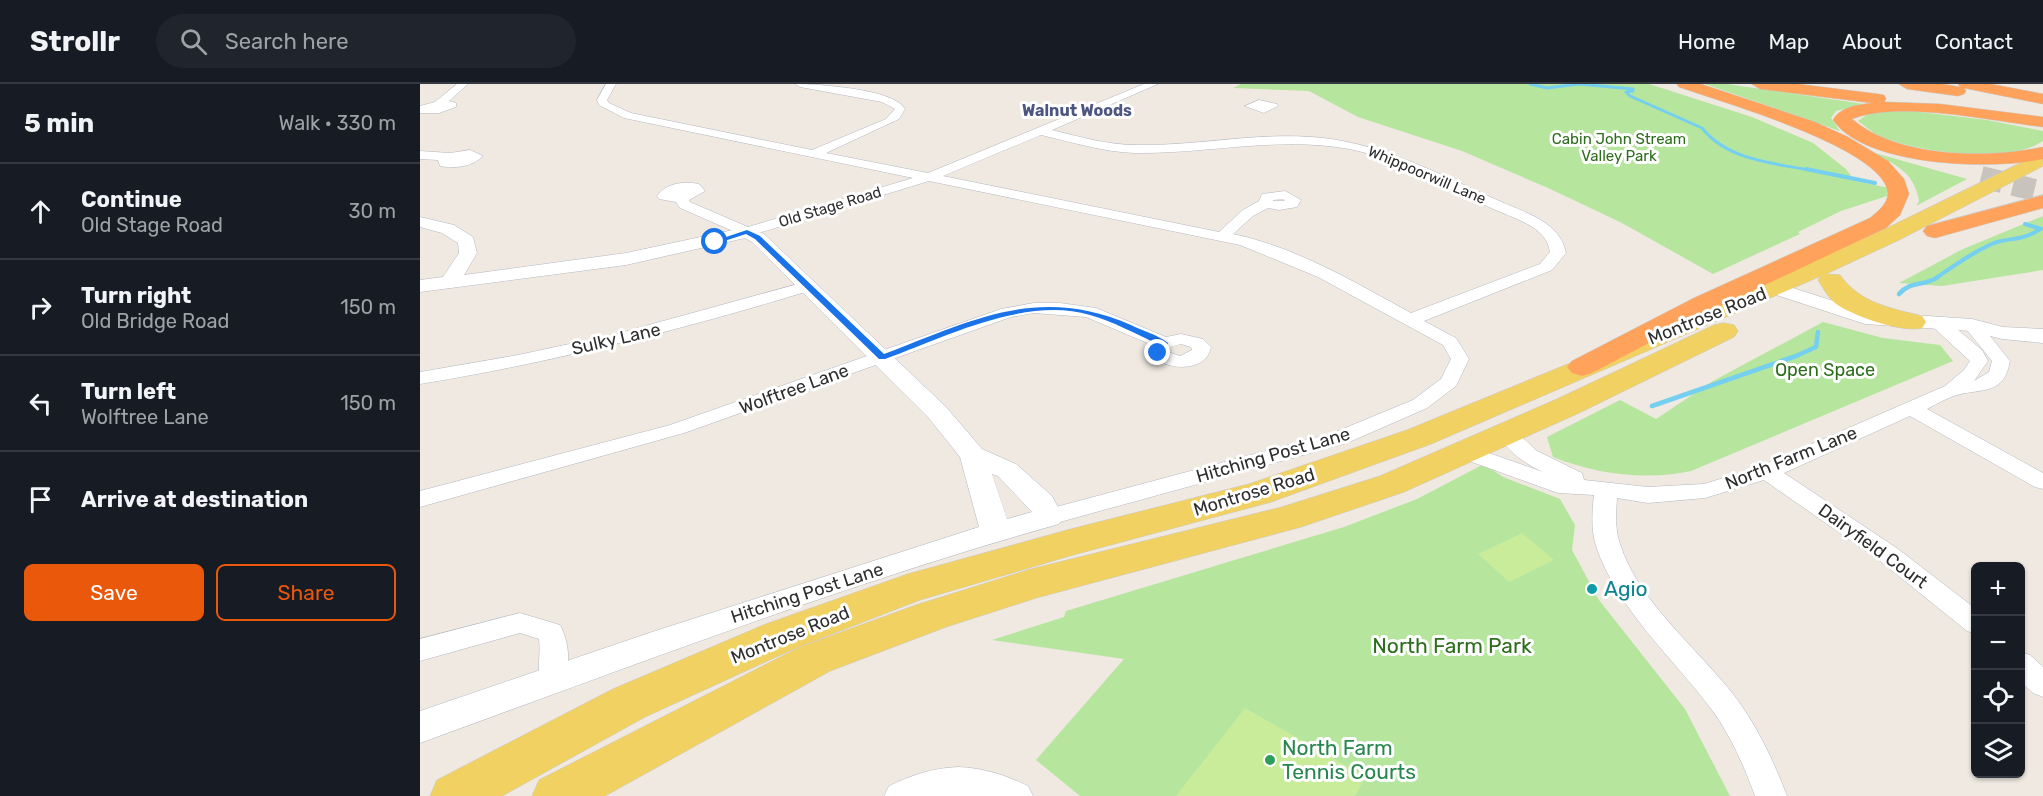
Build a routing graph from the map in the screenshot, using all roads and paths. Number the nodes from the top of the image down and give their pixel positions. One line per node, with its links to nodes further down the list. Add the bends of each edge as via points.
1 (463, 84): 13 (street, via 439,104 452,105)
2 (611, 84): 18 (street, Hitching Post Lane, via 602,100 619,114)
3 (800, 84): 18 (street, via 879,97 900,109 890,121)
4 (1153, 84): 17 (street, Old Stage Road)
5 (1685, 84): 15 (highway)
6 (1760, 84): 16 (highway)
7 (1803, 84): 14 (highway)
8 (1863, 84): 12 (highway)
9 (1907, 84): 11 (highway)
10 (1966, 84): 11 (highway)
11 (2043, 101)
12 (2043, 107)
13 (420, 110)
14 (2043, 116)
15 (1788, 119): 24 (highway); 45 (highway, via 1843,141 1876,161 1898,188 1893,210 1878,223 1703,304)
16 (2043, 122): 19 (highway, via 1887,107 1848,112 1842,120 1870,139 1935,155 1996,159)
17 (1041, 131): 23 (street, Old Stage Road); 38 (street, Whippoorwill Lane, via 1126,149 1270,125 1382,154 1527,219 1556,241 1558,253 1546,267)
18 (815, 153): 23 (street, Hitching Post Lane)
19 (2043, 153)
20 (420, 155): 21 (street)
21 (450, 158)
22 (2043, 158): 37 (main road, Montrose Road)
23 (929, 177): 31 (street, Old Stage Road); 32 (street, Hitching Post Lane)
24 (1981, 177)
25 (2043, 178): 30 (main road, Montrose Road)
26 (681, 198): 31 (street, via 685,205)
27 (2043, 201): 30 (highway)
28 (1266, 203): 32 (street)
29 (420, 222): 34 (street, via 448,229 467,241 468,253)
30 (1935, 231): 33 (main road, Montrose Road)
31 (747, 232): 34 (street, Old Stage Road, via 642,257); 36 (street)
32 (1224, 235): 38 (street, Hitching Post Lane, via 1285,255)
33 (1832, 279): 37 (main road, Montrose Road); 39 (main road, via 1835,290 1850,301)
34 (450, 282): 35 (street, Old Stage Road)
35 (420, 286)
36 (808, 286): 44 (street); 46 (street, Sulky Lane, via 618,339)
37 (1778, 296): 39 (street, via 1865,318); 40 (street, via 1854,325 1898,335); 45 (main road, Montrose Road); 49 (main road, Montrose Road, via 1569,406)
38 (1410, 320): 56 (street, Hitching Post Lane, via 1450,342 1460,359 1449,382 1420,404 1336,439)
39 (1912, 322): 40 (street, via 1939,323)
40 (1964, 332): 42 (street); 47 (street, North Farm Lane, via 1979,361 1971,374)
41 (2043, 336): 42 (street)
42 (1994, 337): 47 (street, North Farm Lane, via 2001,361 1998,375 1982,386)
43 (1164, 343): 44 (street, Wolftree Lane, via 1089,312 1034,308 978,321)
44 (882, 357): 51 (street, via 937,411); 55 (street, Wolftree Lane, via 666,433)
45 (1582, 367): 64 (main road, Montrose Road, via 1419,437 1258,494 908,589 781,636 628,703)
46 (420, 378)
47 (1952, 390): 48 (street, North Farm Lane)
48 (1911, 408): 52 (street, North Farm Lane); 53 (street)
49 (1506, 433): 50 (main road, Montrose Road); 54 (street, North Farm Lane, via 1533,459)
50 (1466, 452): 54 (street, North Farm Lane, via 1566,489); 65 (main road, Montrose Road, via 1392,484 1288,518 1031,584 815,659)
51 (973, 455): 56 (street, via 1007,470 1042,503); 57 (street)
52 (1767, 472): 54 (street, North Farm Lane, via 1705,492 1648,495); 58 (street, Dairyfield Court, via 1889,555)
53 (2043, 482)
54 (1596, 489): 68 (street, via 1615,562 1636,595 1724,705 1750,748)
55 (420, 499)
56 (1049, 516): 57 (street, Hitching Post Lane)
57 (994, 531): 61 (street, Hitching Post Lane)
58 (1971, 620)
59 (420, 650): 61 (street, via 520,623 551,632 555,654)
60 (2025, 668): 62 (street)
61 (552, 678): 63 (street, Hitching Post Lane)
62 (2043, 685)
63 (420, 727)
64 (455, 796)
65 (557, 796)
66 (900, 796): 67 (street, via 915,788 978,781)
67 (1017, 796)
68 (1771, 796)

